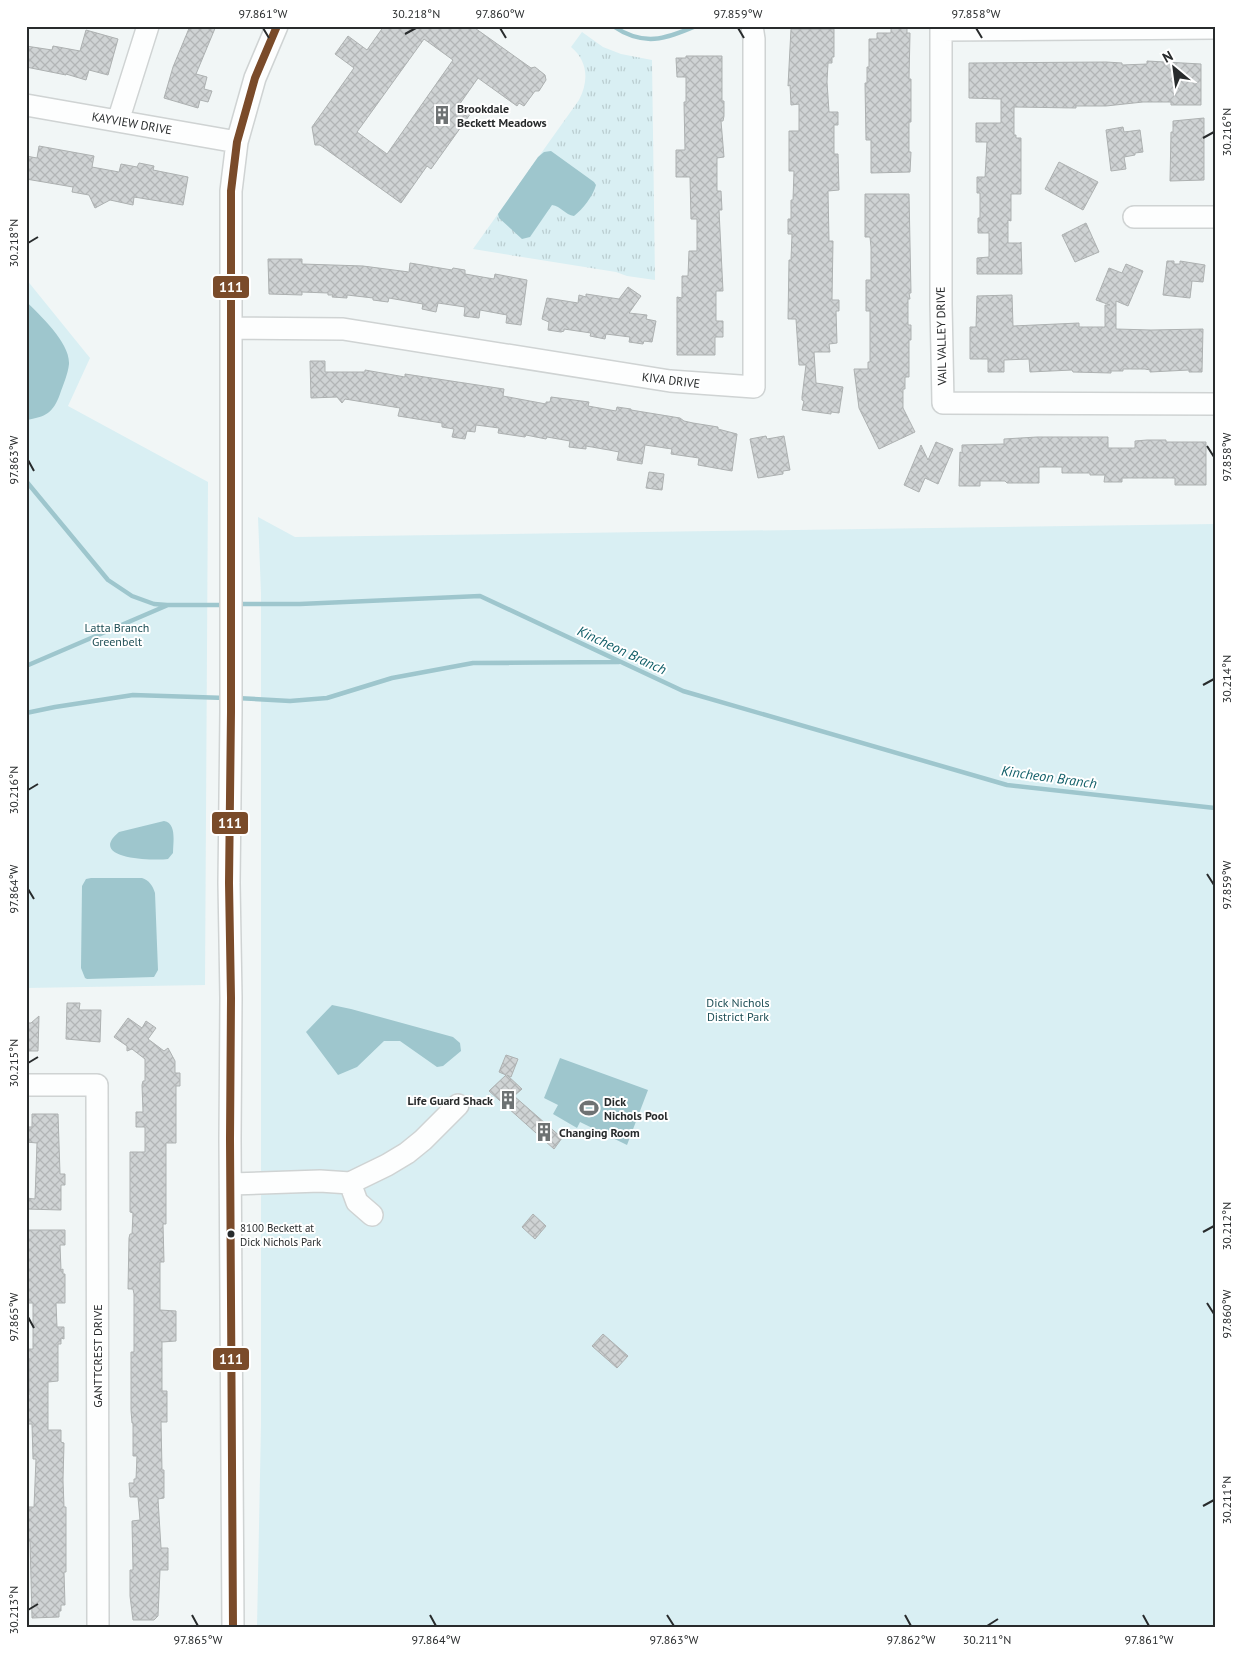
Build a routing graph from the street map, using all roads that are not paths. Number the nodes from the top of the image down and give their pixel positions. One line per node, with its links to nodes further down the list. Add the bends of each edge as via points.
1 (148, 26): 7 (street)
2 (277, 26): 8 (street, via 255,78)
3 (752, 26): 11 (street, KIVA DRIVE, via 754,387 670,381 343,329)
4 (941, 28): 5 (street); 12 (street, VAIL VALLEY DRIVE, via 943,403)
5 (1215, 28)
6 (26, 105): 7 (street, KAYVIEW DRIVE)
7 (118, 121): 8 (street, KAYVIEW DRIVE)
8 (237, 142): 11 (street, via 231,191)
9 (1134, 217): 10 (street)
10 (1215, 218)
11 (231, 328): 16 (street)
12 (1215, 404)
13 (26, 1085): 18 (street, GANTTCREST DRIVE, via 98,1084)
14 (458, 1105): 15 (street, via 407,1153)
15 (350, 1183): 16 (street); 17 (street, via 357,1202)
16 (231, 1184): 19 (street)
17 (372, 1215)
18 (98, 1627)
19 (233, 1627)

